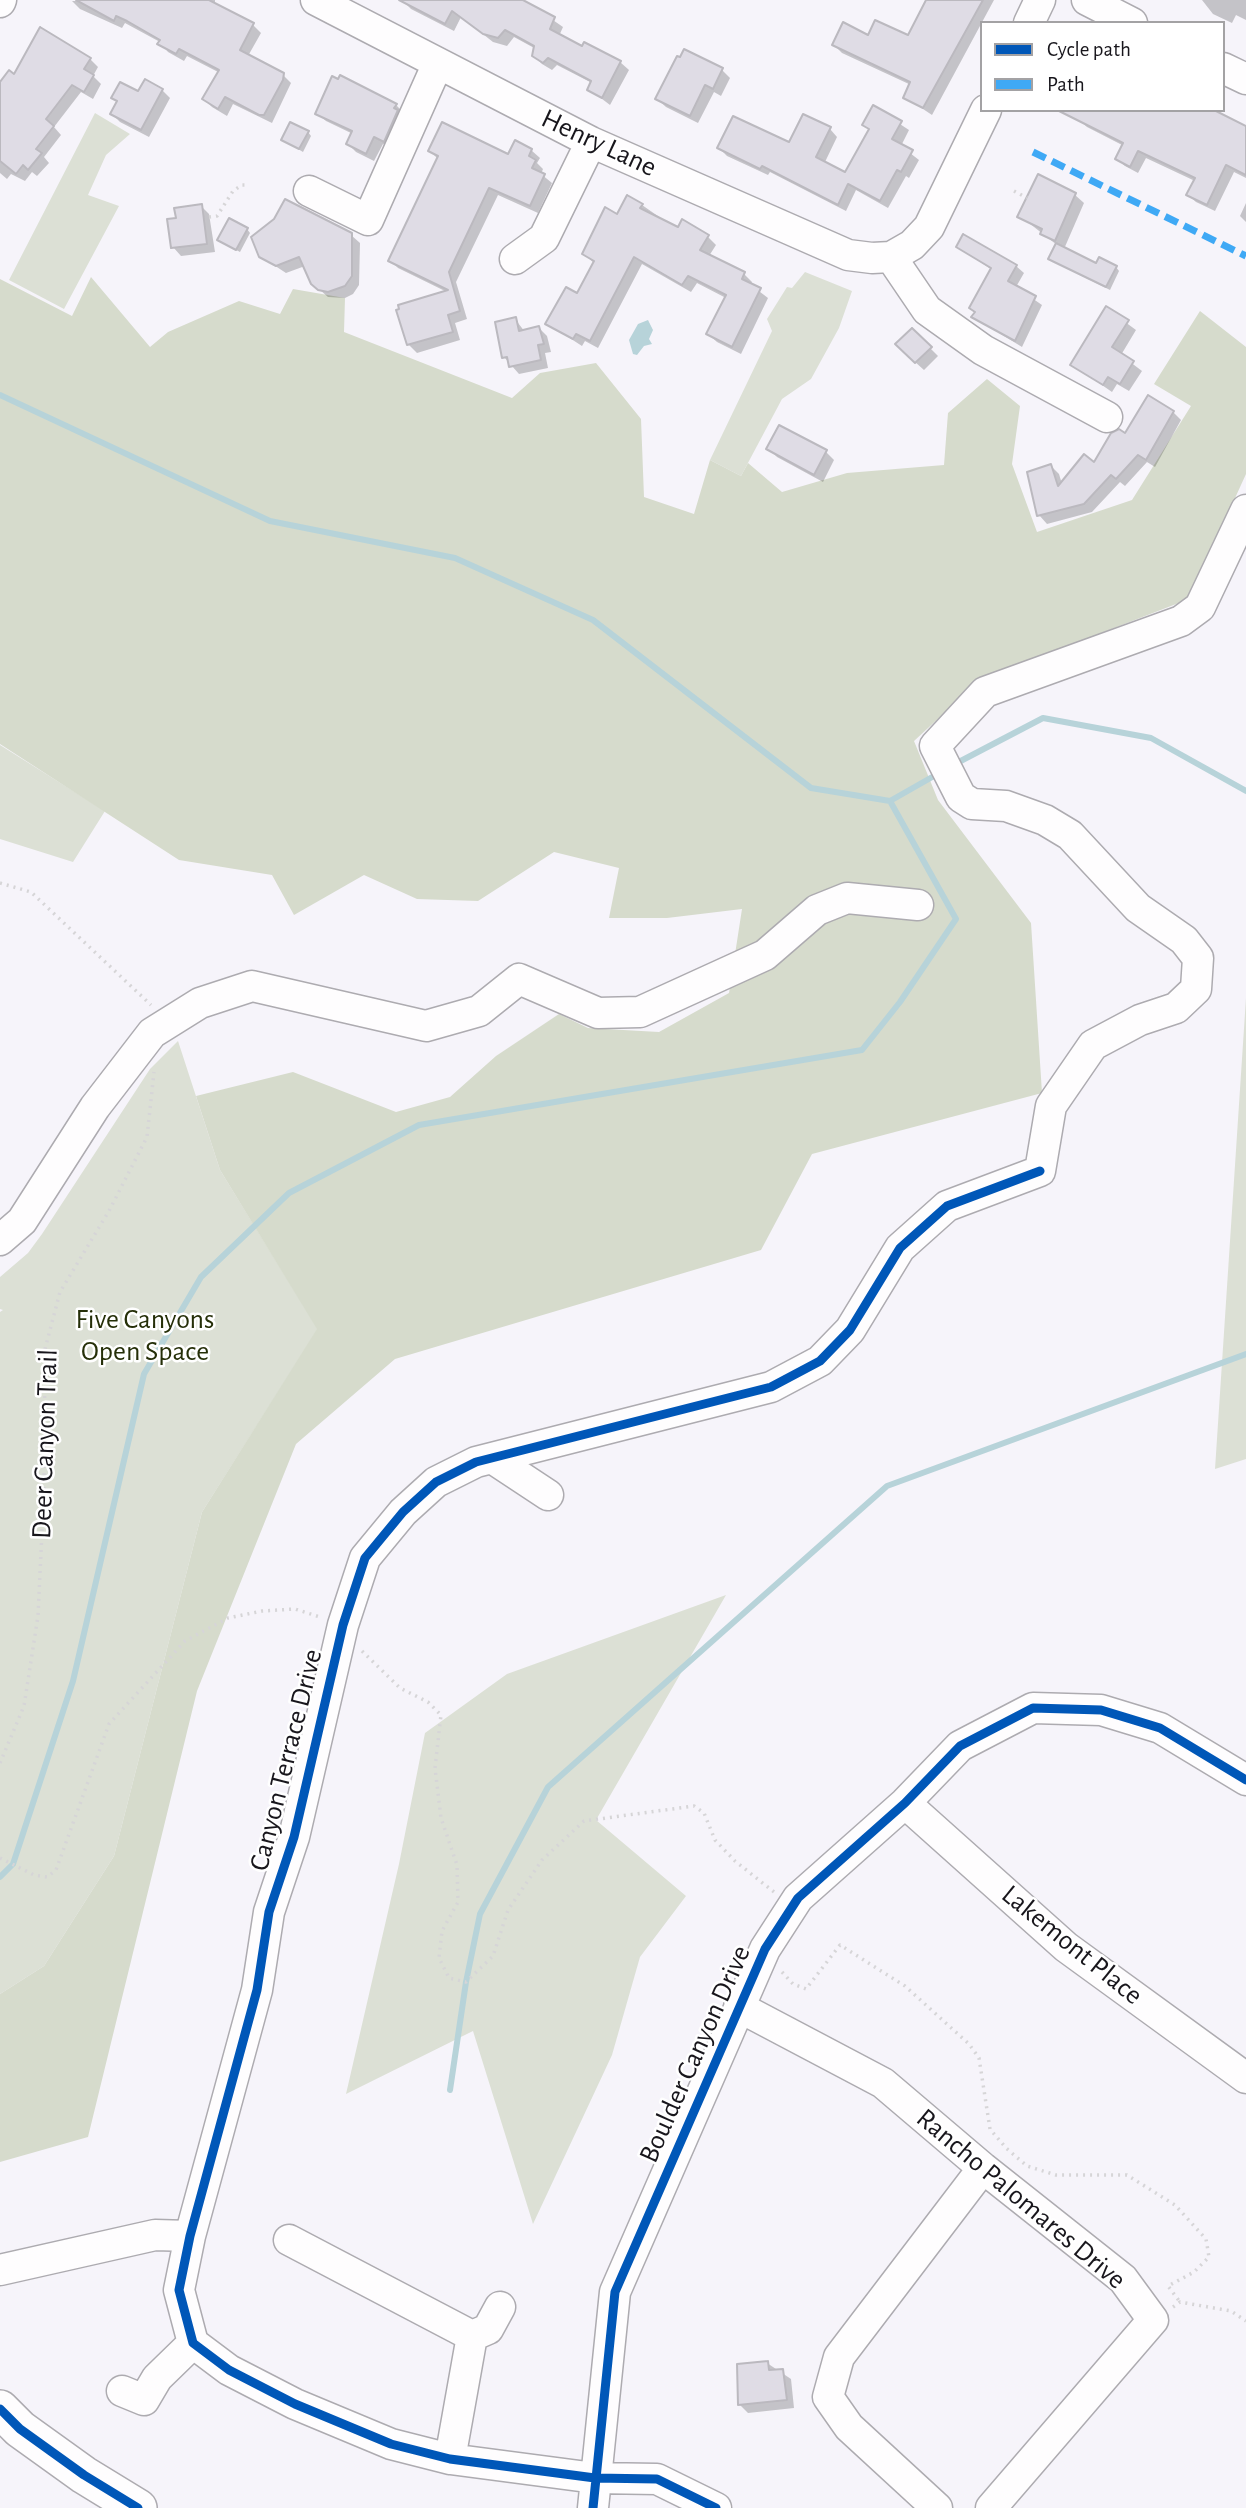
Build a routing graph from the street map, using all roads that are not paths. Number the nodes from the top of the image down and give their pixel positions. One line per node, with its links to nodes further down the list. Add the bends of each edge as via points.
1 (1041, 0): 4 (street)
2 (1087, 0): 5 (street)
3 (327, 2): 6 (street, Henry Lane)
4 (1030, 21)
5 (1128, 21)
6 (438, 63): 10 (street, Henry Lane); 11 (street, via 368,220)
7 (1225, 69): 8 (street)
8 (1246, 79)
9 (985, 112): 12 (street, via 929,227 912,245)
10 (591, 142): 12 (street, Henry Lane, via 848,255); 13 (street, via 544,238)
11 (309, 191)
12 (891, 257): 14 (street, via 928,310 983,350)
13 (515, 259)
14 (1107, 417)
15 (1246, 510): 18 (street, Canyon Terrace Drive, via 1200,607 1181,621 985,692 935,746 961,797 972,804 1006,806 1032,815 1070,835 1138,908 1184,940 1198,958 1196,989 1176,1008 1140,1020 1093,1045 1051,1106 1040,1171 947,1206 900,1248 850,1330 820,1361 771,1387)
16 (918, 905): 17 (street, via 848,898 817,910 765,955 640,1012 598,1013 519,979 479,1011 426,1026 252,986 200,1003 152,1033 95,1107 22,1221)
17 (0, 1240)
18 (492, 1458): 19 (street); 25 (street, Canyon Terrace Drive, via 436,1482 403,1512 365,1558 343,1625 294,1837 269,1912 257,1990)
19 (548, 1495)
20 (1246, 1780): 21 (street, Boulder Canyon Drive, via 1160,1728 1101,1710 1033,1709 960,1746)
21 (905, 1803): 22 (street, Boulder Canyon Drive, via 798,1898 765,1949); 23 (street, Lakemont Place, via 1066,1947)
22 (739, 2007): 24 (street, Rancho Palomares Drive, via 883,2083); 34 (street, Boulder Canyon Drive, via 615,2292)
23 (1246, 2078)
24 (983, 2168): 38 (street, via 839,2357 828,2397 849,2427); 39 (street, Rancho Palomares Drive, via 1123,2279 1153,2320)
25 (190, 2236): 27 (street, via 155,2235); 30 (street, Canyon Terrace Drive, via 180,2290)
26 (289, 2240): 29 (street)
27 (0, 2270)
28 (500, 2307): 29 (street, via 488,2329)
29 (472, 2336): 33 (street)
30 (194, 2343): 31 (street, via 158,2378 144,2400); 33 (street, via 229,2370 295,2404 391,2444)
31 (122, 2391)
32 (0, 2409): 35 (main road, via 74,2468)
33 (450, 2459): 34 (street)
34 (595, 2478): 36 (street, Boulder Canyon Drive); 37 (street, via 657,2479)
35 (138, 2508)
36 (593, 2508)
37 (716, 2508)
38 (937, 2508)
39 (991, 2508)

